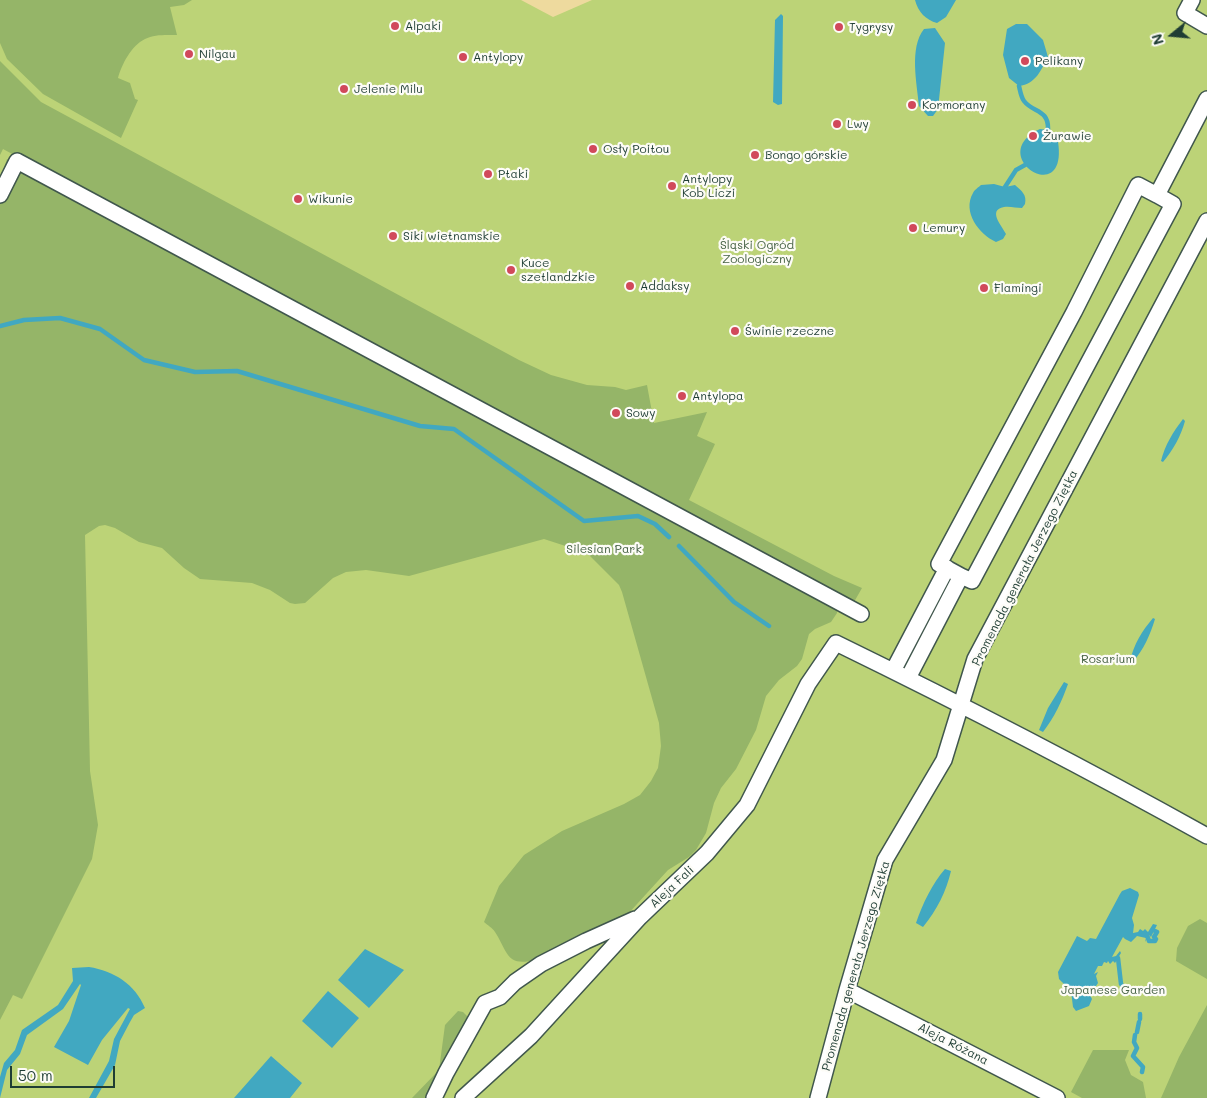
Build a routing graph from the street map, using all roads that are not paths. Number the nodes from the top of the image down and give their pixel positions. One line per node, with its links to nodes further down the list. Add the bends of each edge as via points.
1 (1188, 7): 2 (street)
2 (1207, 26)
3 (1207, 99): 5 (street)
4 (0, 195): 9 (street, via 16,161)
5 (1157, 195): 7 (street, via 1138,186 939,564); 8 (street, via 1173,204 972,581)
6 (1207, 221): 12 (street, Promenada generała Jerzego Ziętka, via 975,658)
7 (947, 568): 8 (street); 10 (street)
8 (961, 576): 11 (street)
9 (861, 614)
10 (893, 670): 11 (street); 14 (street, Aleja Fali, via 836,643 808,684 746,805 707,854)
11 (908, 678): 12 (street)
12 (962, 704): 13 (street); 15 (street, Promenada generała Jerzego Ziętka, via 944,760 886,860)
13 (1207, 836)
14 (640, 917): 16 (street, via 547,960 515,982 500,997 485,1003); 17 (street, Aleja Fali, via 531,1036)
15 (847, 990): 18 (street, Promenada generała Jerzego Ziętka); 19 (street, Aleja Różana)
16 (434, 1098)
17 (463, 1098)
18 (818, 1098)
19 (1058, 1098)

